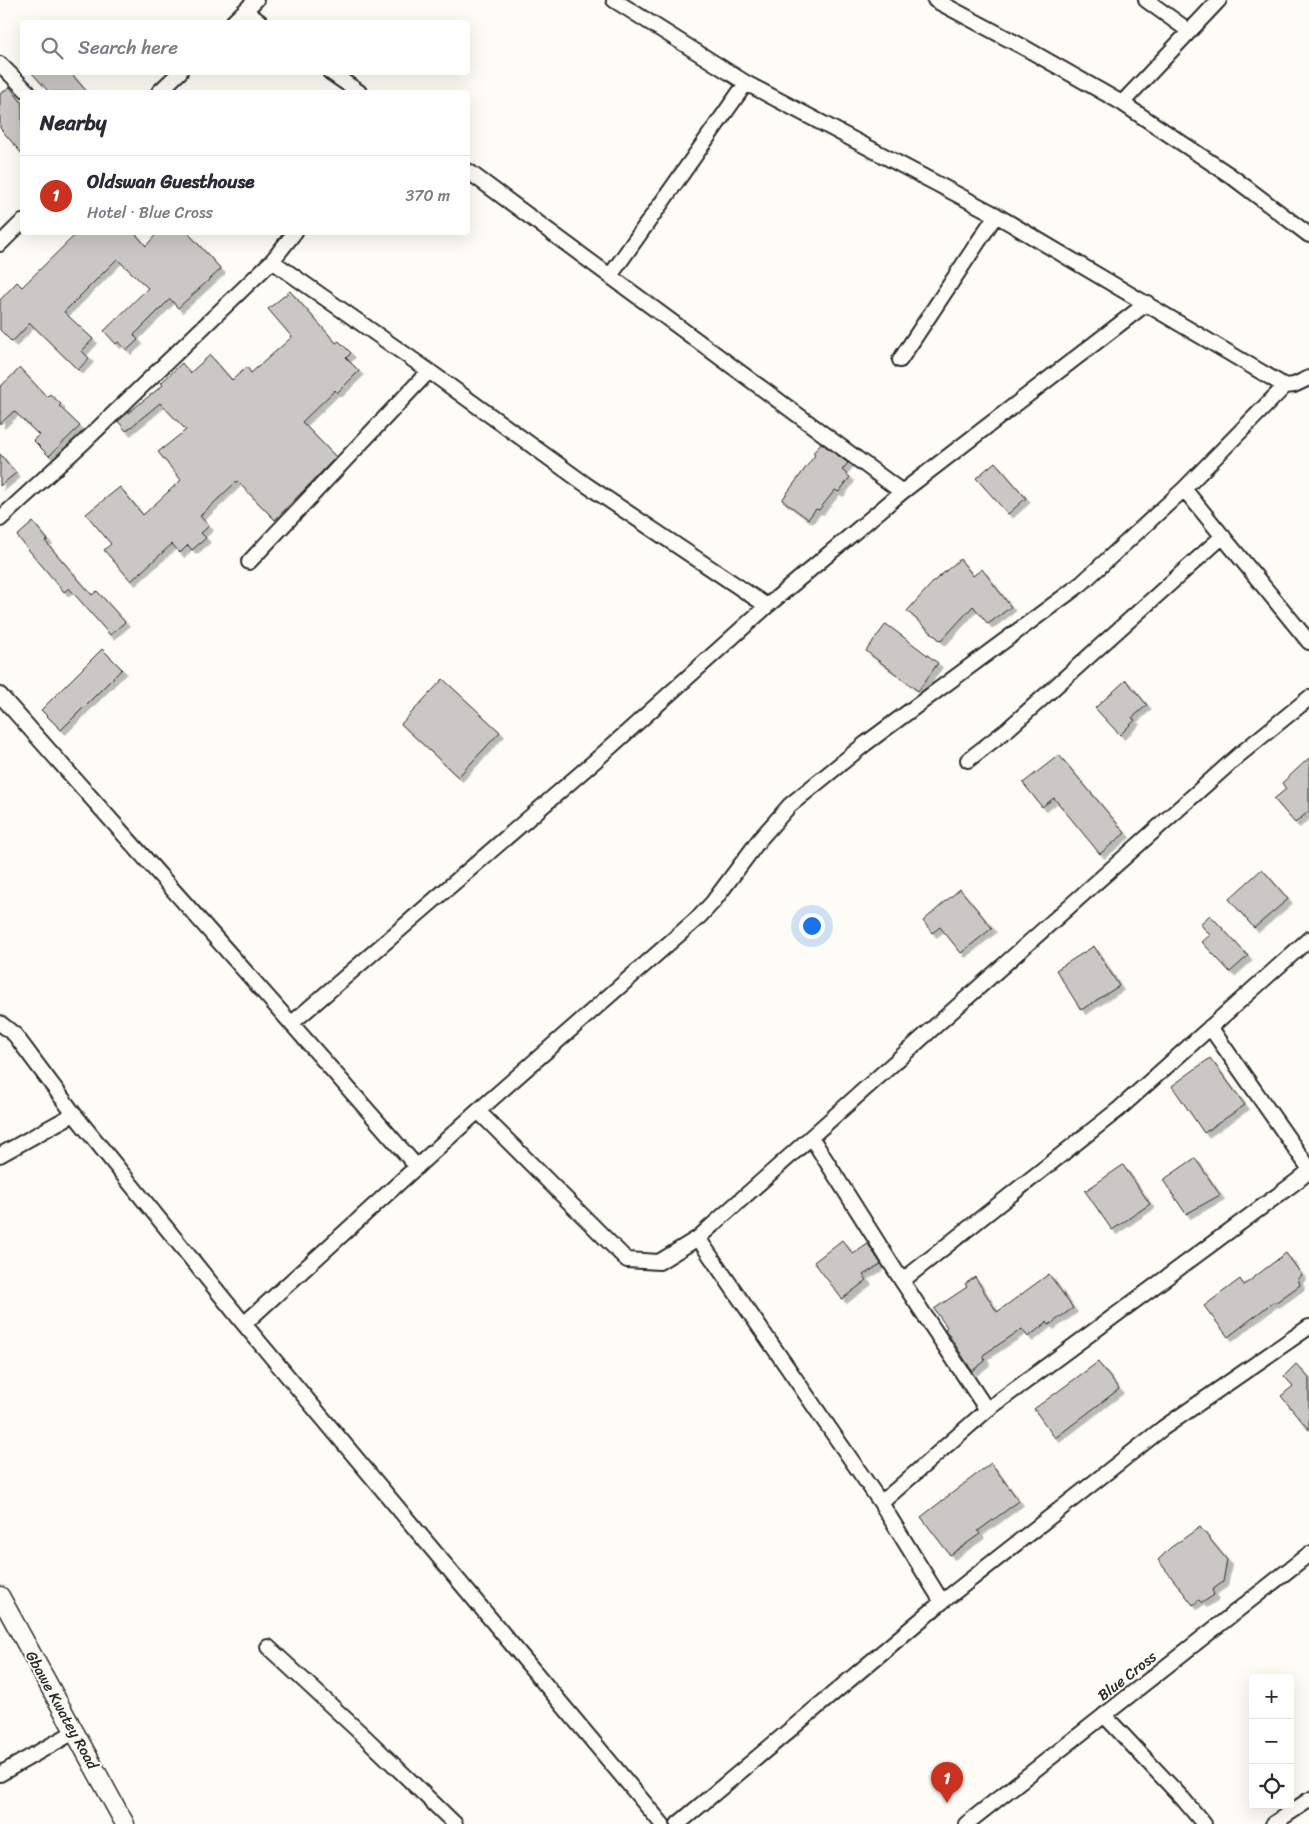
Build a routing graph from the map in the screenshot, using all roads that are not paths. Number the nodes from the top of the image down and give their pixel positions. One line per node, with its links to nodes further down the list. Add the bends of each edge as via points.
1 (256, 0): 6 (street)
2 (614, 0): 13 (street)
3 (935, 0): 17 (street)
4 (1146, 0): 9 (street)
5 (1219, 0): 9 (street)
6 (245, 12): 7 (street); 8 (street)
7 (235, 20)
8 (257, 20)
9 (1190, 31): 17 (street)
10 (0, 64): 14 (street)
11 (177, 75): 15 (street)
12 (334, 75): 16 (street)
13 (746, 83): 19 (street); 25 (street)
14 (26, 90)
15 (160, 90)
16 (356, 90)
17 (1122, 103): 22 (street, via 1231,176)
18 (470, 172): 25 (street)
19 (996, 216): 26 (street); 27 (street)
20 (20, 224): 23 (street)
21 (293, 235): 24 (street)
22 (1309, 235)
23 (0, 244)
24 (272, 261): 28 (street); 33 (street)
25 (610, 276): 32 (street)
26 (1148, 303): 30 (street); 32 (street)
27 (900, 360)
28 (429, 371): 35 (street); 36 (street, via 584,484)
29 (1309, 378): 30 (street)
30 (1285, 386): 31 (street)
31 (1184, 489): 34 (street); 45 (street, via 1080,584 865,744 790,805 700,916)
32 (902, 492): 36 (street)
33 (0, 519)
34 (1222, 536): 37 (street); 40 (street, via 1008,729)
35 (249, 562)
36 (767, 606): 42 (street, via 596,760)
37 (1309, 642)
38 (0, 695): 42 (street)
39 (1309, 698): 47 (street, via 1239,755)
40 (968, 760)
41 (1309, 939): 44 (street)
42 (292, 1022): 49 (street)
43 (0, 1023): 46 (street, via 15,1035)
44 (1210, 1027): 50 (street); 52 (street, via 1119,1109)
45 (478, 1111): 49 (street); 51 (street, via 627,1260 659,1262)
46 (74, 1114): 48 (street); 53 (street)
47 (811, 1137): 51 (street); 52 (street)
48 (0, 1155)
49 (417, 1167): 53 (street)
50 (1309, 1170): 55 (street)
51 (698, 1238): 56 (street)
52 (902, 1281): 55 (street)
53 (244, 1324): 68 (street)
54 (1309, 1327): 59 (street, via 1163,1428)
55 (987, 1410): 56 (street)
56 (881, 1503): 59 (street)
57 (1309, 1554): 61 (street, Blue Cross)
58 (0, 1596): 62 (street, Gbawe Kwatey Road)
59 (942, 1602): 69 (street)
60 (268, 1647): 67 (street)
61 (1104, 1715): 65 (street, Blue Cross); 70 (street)
62 (74, 1732): 63 (street); 66 (street, Gbawe Kwatey Road)
63 (0, 1774)
64 (1309, 1800): 71 (street)
65 (974, 1821)
66 (125, 1824)
67 (455, 1824)
68 (662, 1824)
69 (678, 1824)
70 (1204, 1824)
71 (1273, 1824)

